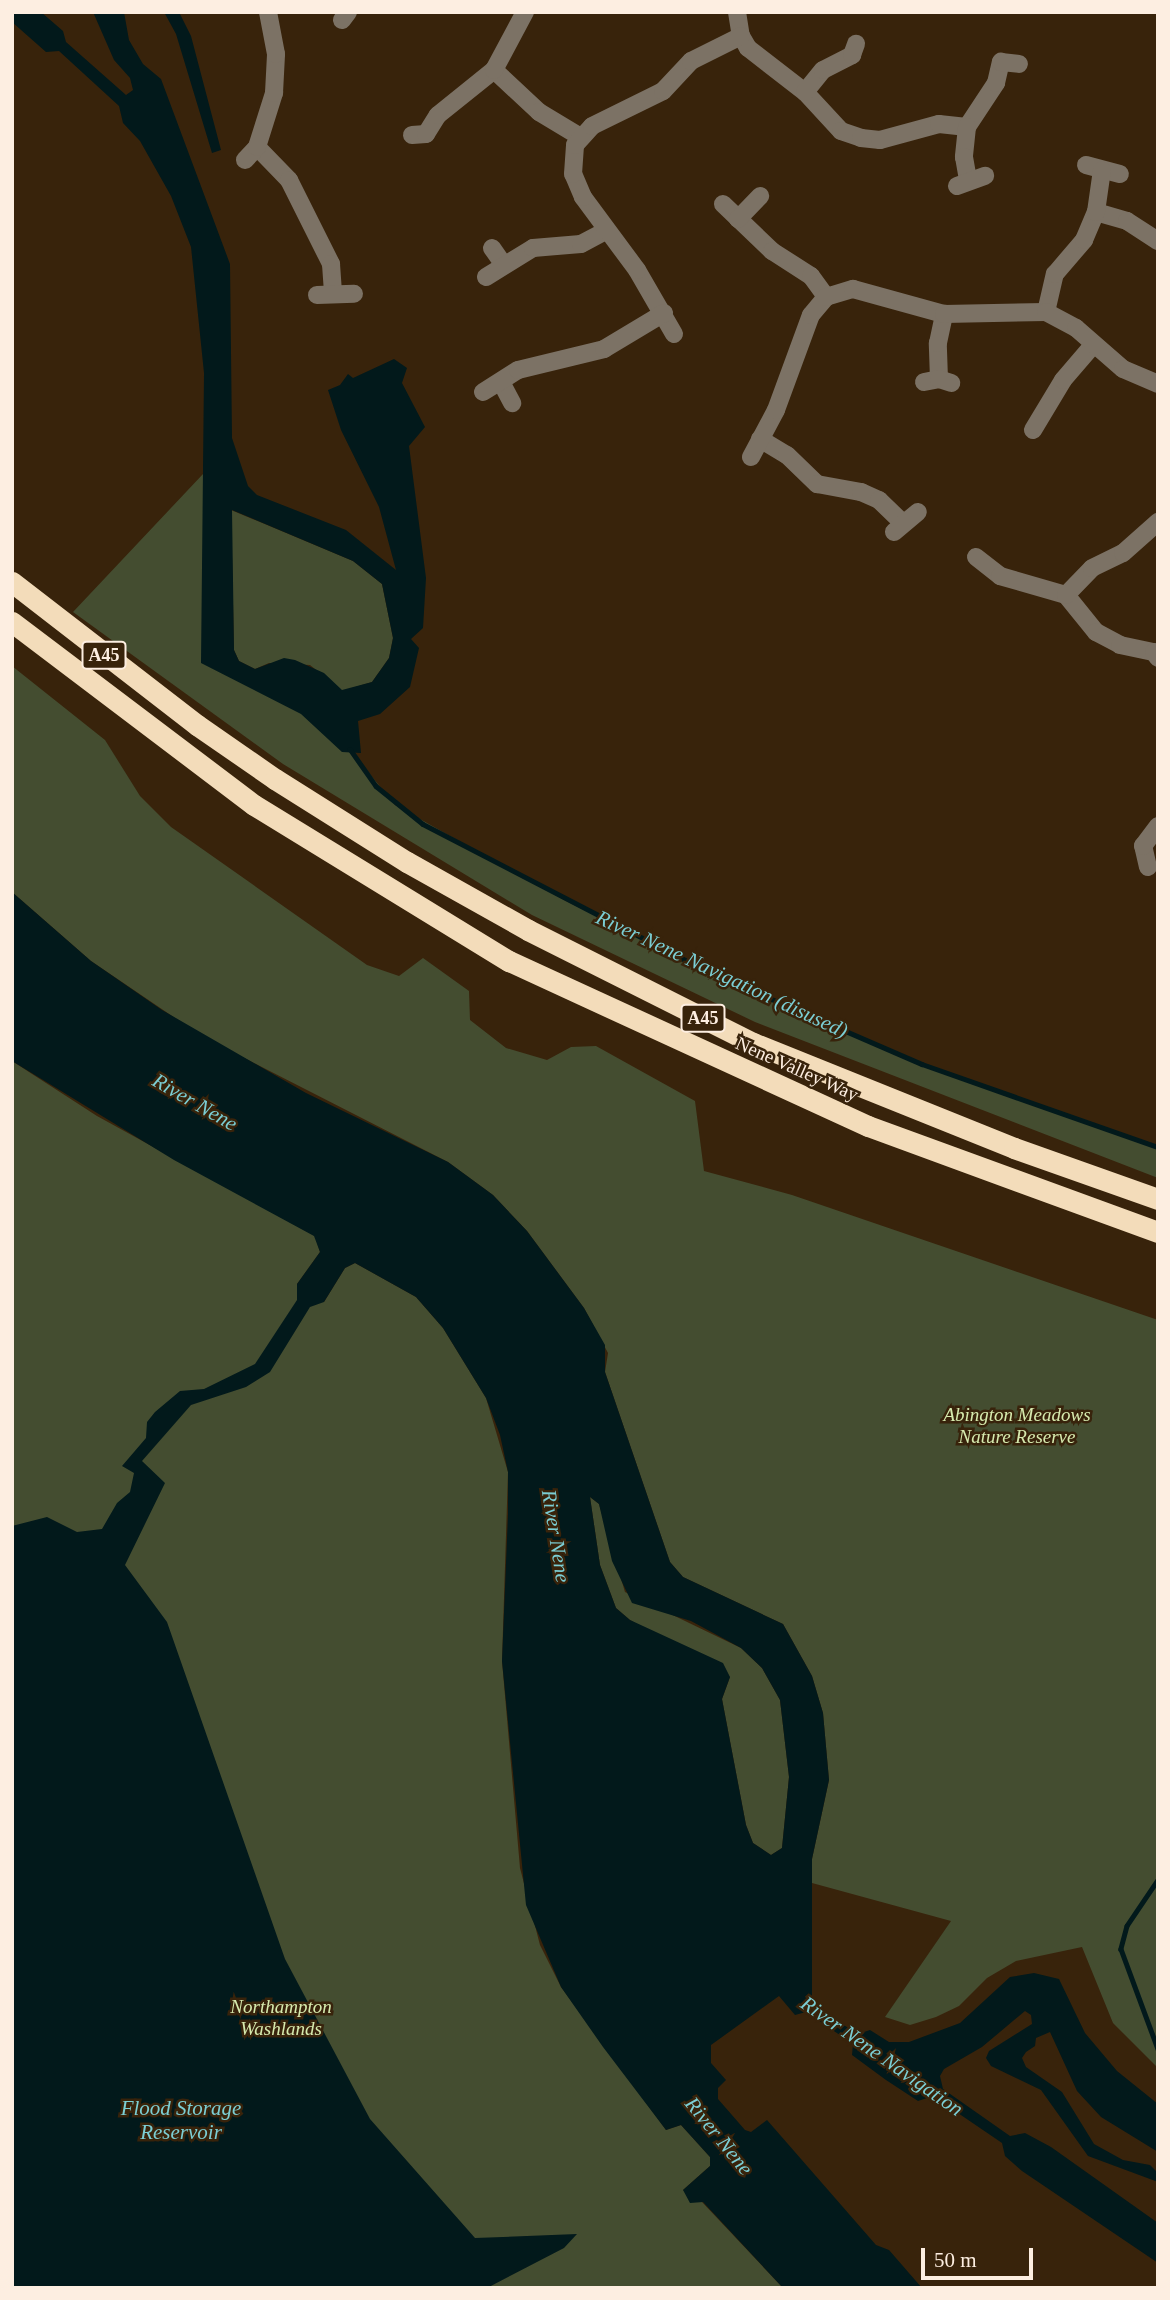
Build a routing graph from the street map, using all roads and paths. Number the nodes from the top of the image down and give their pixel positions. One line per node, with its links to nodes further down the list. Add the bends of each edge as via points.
1 (268, 12): 23 (street, via 276,54 274,93 251,153 289,180 331,264 325,295)
2 (525, 12): 7 (street)
3 (737, 12): 4 (street)
4 (741, 36): 8 (street, via 765,64); 11 (street, via 691,61 663,91)
5 (856, 44): 8 (street, via 852,55 823,70)
6 (1019, 64): 9 (street, via 1001,62 996,83)
7 (494, 70): 10 (street, via 438,115 426,134); 11 (street, via 539,112)
8 (805, 92): 9 (street, via 841,131 862,138 880,140 939,124)
9 (967, 127): 13 (street, via 964,157)
10 (412, 135)
11 (579, 136): 18 (street, via 573,174)
12 (1120, 174): 16 (street, via 1094,167)
13 (970, 180)
14 (760, 197): 17 (street)
15 (723, 204): 17 (street)
16 (1096, 212): 19 (street, via 1127,221); 25 (street, via 1084,240 1055,274)
17 (738, 219): 24 (street, via 772,251 811,276)
18 (606, 231): 21 (street, via 581,244 533,248); 26 (street)
19 (1158, 241)
20 (492, 248): 21 (street)
21 (504, 265): 22 (street)
22 (486, 277)
23 (354, 294)
24 (826, 297): 27 (street, via 853,289); 36 (street, via 811,315)
25 (1046, 312): 27 (street); 29 (street, via 1076,328)
26 (664, 313): 28 (street); 31 (street, via 604,349 518,370)
27 (944, 314): 30 (street, via 937,343)
28 (674, 334)
29 (1093, 345): 32 (street, via 1123,369); 35 (street, via 1063,380)
30 (938, 381)
31 (501, 382): 33 (street); 34 (street)
32 (1158, 384)
33 (483, 391)
34 (512, 403)
35 (1033, 430)
36 (760, 439): 37 (street); 38 (street, via 787,455 817,484 861,492 879,500)
37 (751, 457)
38 (905, 522)
39 (1158, 522): 42 (street, via 1123,553 1092,568)
40 (981, 570): 42 (street)
41 (12, 582): 47 (highway, Nene Valley Way / A45, via 197,725 275,779 528,930 753,1043 1014,1148)
42 (1066, 595): 44 (street, via 1096,632 1119,645 1154,652)
43 (12, 622): 48 (highway, Nene Valley Way / A45, via 254,805 383,888 521,967 868,1126)
44 (1158, 659)
45 (1158, 826): 46 (street, via 1143,846)
46 (1148, 867)
47 (1158, 1199)
48 (1158, 1232)

